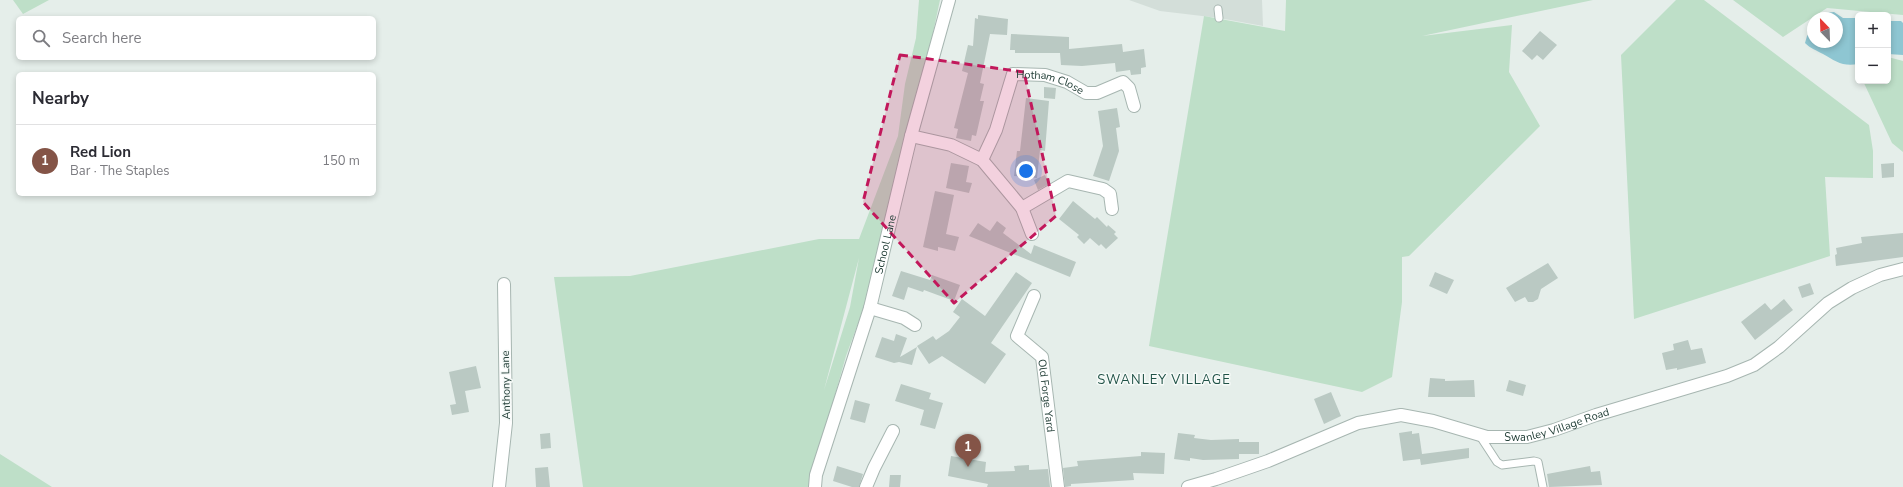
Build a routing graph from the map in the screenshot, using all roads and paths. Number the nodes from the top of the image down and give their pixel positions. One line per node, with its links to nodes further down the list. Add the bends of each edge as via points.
1 (949, 0): 5 (street, School Lane)
2 (1218, 9): 3 (lane)
3 (1219, 18)
4 (1134, 106): 6 (street, Hotham Close, via 1129,88 1123,82 1097,93 1086,93 1045,74 1013,74 996,130)
5 (911, 136): 6 (street, via 951,146); 13 (street, School Lane)
6 (982, 160): 7 (street)
7 (1022, 208): 8 (street, via 1068,181 1103,189 1110,194); 9 (street)
8 (1112, 209)
9 (1032, 234)
10 (1903, 270): 16 (street, Swanley Village Road, via 1880,275 1852,288 1828,303 1754,365 1727,376 1527,436)
11 (504, 284): 17 (street, Anthony Lane, via 506,423)
12 (1034, 296): 20 (street, Old Forge Yard, via 1017,336 1042,357)
13 (870, 308): 14 (street, via 904,318); 18 (street, School Lane, via 816,475)
14 (915, 325)
15 (893, 431): 19 (street)
16 (1480, 436): 21 (street, Swanley Village Road, via 1433,421 1401,415 1358,423 1268,461); 22 (lane, via 1502,466 1538,462)
17 (499, 487)
18 (815, 487)
19 (866, 487)
20 (1058, 487)
21 (1188, 487)
22 (1543, 487)

